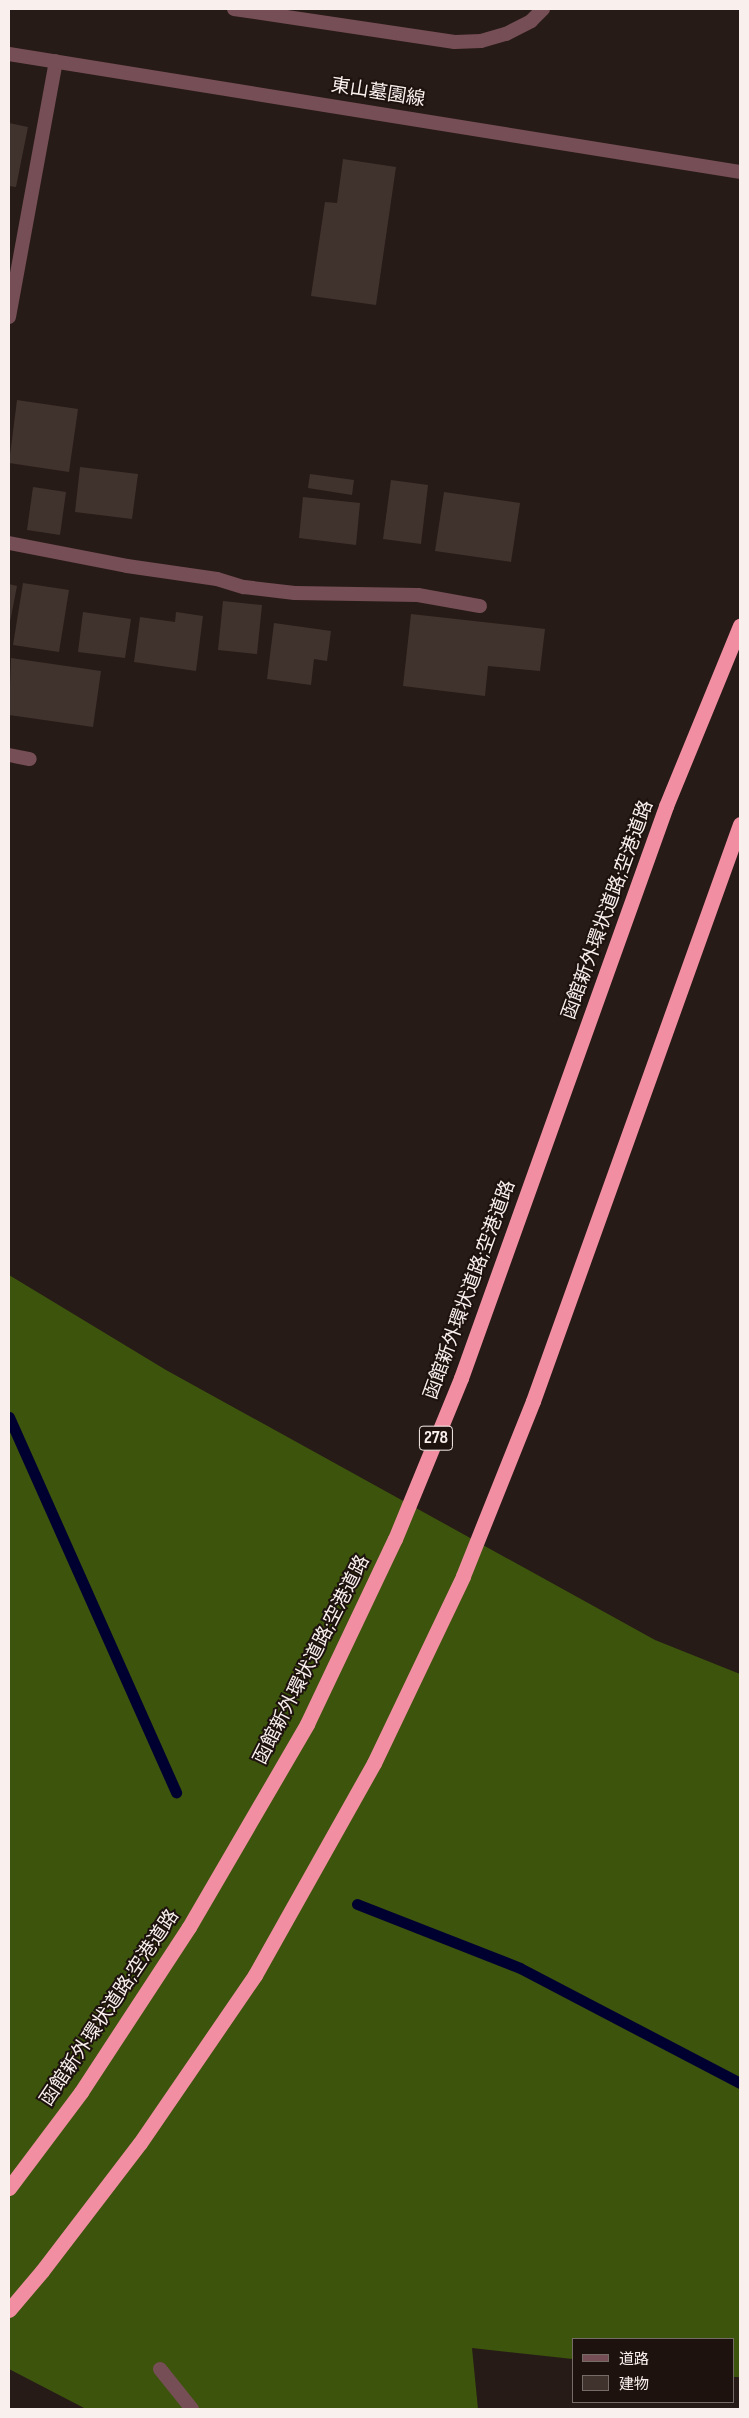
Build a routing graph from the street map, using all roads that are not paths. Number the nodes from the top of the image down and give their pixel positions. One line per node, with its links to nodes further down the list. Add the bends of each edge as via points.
1 (234, 9): 3 (street)
2 (543, 9): 3 (street, via 531,21 506,34 482,41 455,42)
3 (264, 11)
4 (9, 54): 5 (street, 東山墓園線)
5 (56, 61): 6 (street, 東山墓園線); 7 (street)
6 (740, 172)
7 (9, 317)
8 (9, 543): 9 (street, via 127,566 217,578 244,587 295,593 418,595)
9 (480, 606)
10 (740, 626): 14 (highway, 函館新外環状道路;空港道路 / 278, via 666,806 461,1378 391,1548 307,1724 189,1926 81,2092)
11 (9, 755): 12 (street)
12 (30, 759)
13 (740, 824): 15 (highway, via 533,1400 463,1576 374,1763 255,1975 140,2143)
14 (9, 2188)
15 (9, 2310)
16 (160, 2370): 17 (street)
17 (192, 2409)

